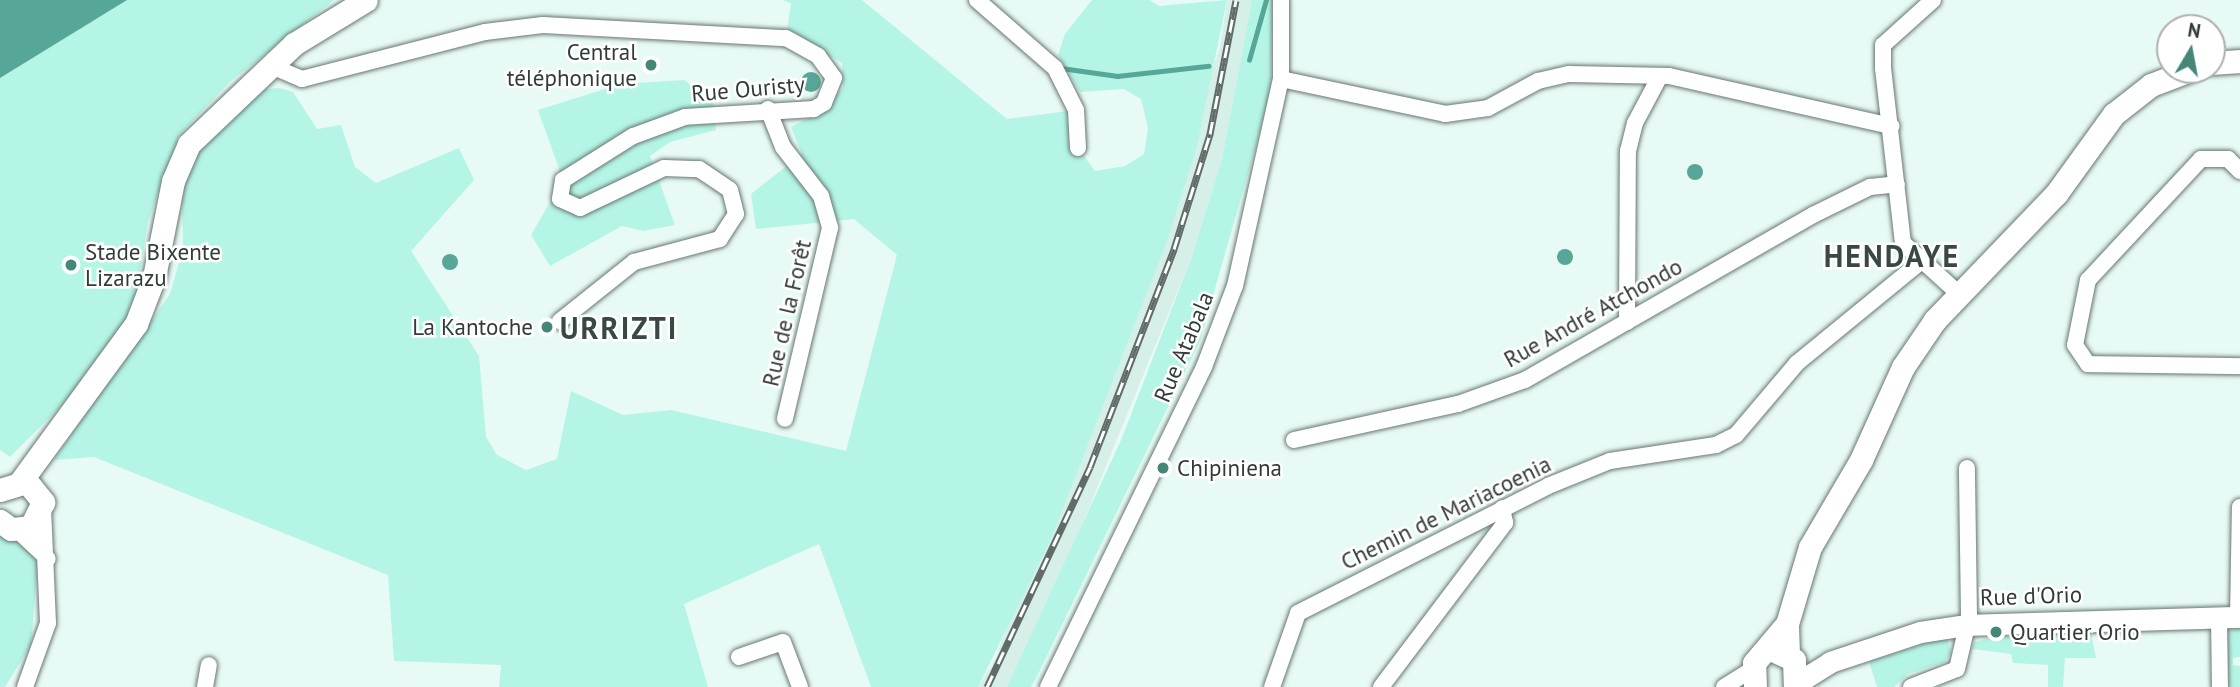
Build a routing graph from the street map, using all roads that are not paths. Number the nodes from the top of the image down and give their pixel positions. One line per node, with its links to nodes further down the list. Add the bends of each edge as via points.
1 (366, 0): 5 (main road)
2 (977, 0): 11 (street, via 1055,68 1076,110)
3 (1281, 0): 7 (street, Rue Atabala)
4 (1933, 0): 10 (street, via 1884,45)
5 (269, 65): 9 (street, Rue Ouristy, via 302,79 485,32 543,25 786,38 827,66 831,92 814,109); 22 (main road, via 188,145 173,181 154,277 136,324 41,460)
6 (1661, 76): 7 (street, via 1569,74 1538,81 1488,108 1445,114); 10 (street); 17 (street, via 1635,123 1628,152)
7 (1280, 79): 35 (street, Rue Atabala, via 1222,321)
8 (2156, 83): 15 (main road, via 2114,114 2056,194)
9 (768, 109): 16 (street, Rue Ouristy, via 712,112 658,125 563,180 561,199 579,208 664,168 699,169 730,190 736,214 720,239 634,262); 19 (street, Rue de la Forêt, via 783,147 821,196 830,228)
10 (1891, 126): 13 (street)
11 (1077, 148)
12 (2240, 171): 18 (street, via 2228,159 2201,159 2088,280 2075,345 2088,364)
13 (1897, 184): 14 (street, via 1903,243); 17 (street, Rue André Atchondo, via 1870,187 1813,215)
14 (1918, 264): 15 (street); 24 (street, Chemin de Mariacoenia, via 1797,363 1736,435 1716,445 1610,461)
15 (1959, 294): 31 (main road, via 1903,367 1861,460 1810,547)
16 (560, 321)
17 (1628, 322): 20 (street, Rue André Atchondo, via 1525,380 1480,396)
18 (2240, 366)
19 (785, 419)
20 (1294, 440)
21 (1967, 468): 28 (street)
22 (25, 493): 25 (main road, via 31,527); 26 (street)
23 (2240, 507): 27 (street)
24 (1502, 508): 36 (street, Chemin de Mariacoenia, via 1298,613); 37 (street, via 1505,523)
25 (8, 525): 26 (street)
26 (48, 559): 32 (street, via 48,623)
27 (2232, 617): 28 (street, Rue d'Orio); 40 (street)
28 (1966, 625): 31 (street, Rue d'Orio, via 1920,632 1830,662); 39 (street, via 1957,669)
29 (739, 657): 34 (street, via 783,642)
30 (209, 665): 33 (street)
31 (1778, 671): 38 (street)
32 (25, 687)
33 (205, 687)
34 (800, 687)
35 (1048, 687)
36 (1272, 687)
37 (1381, 687)
38 (1724, 687)
39 (1912, 687)
40 (2220, 687)

